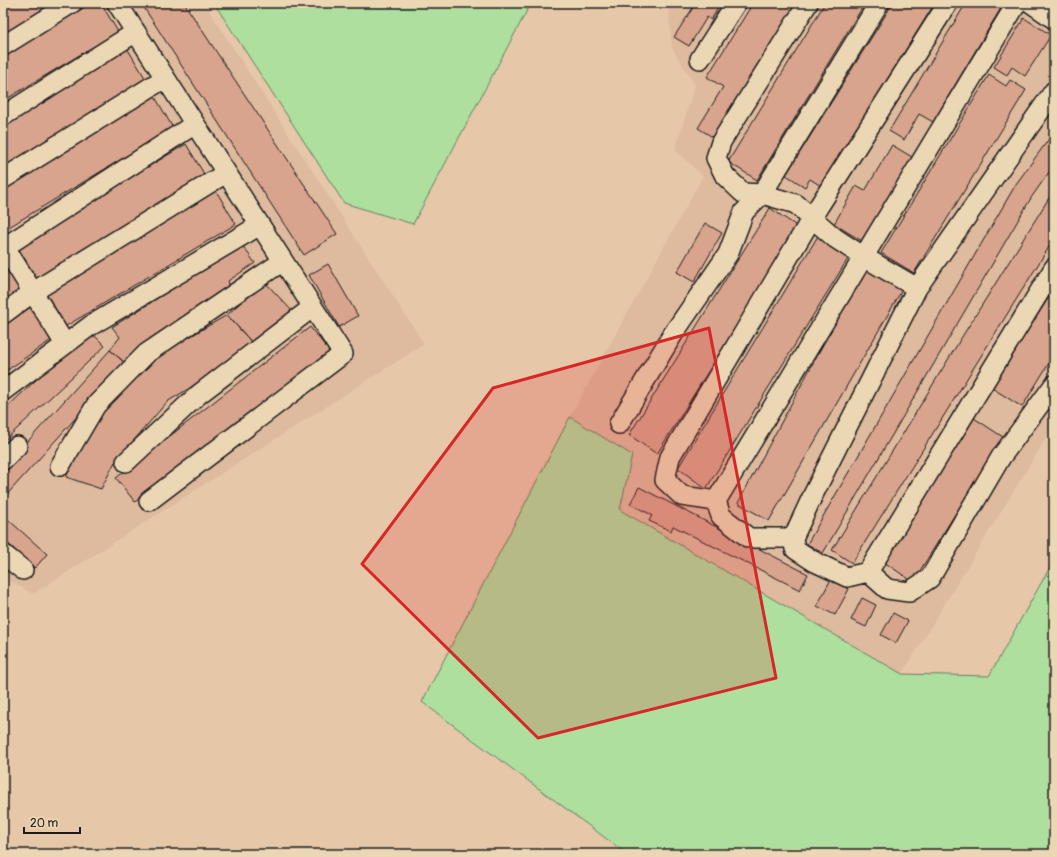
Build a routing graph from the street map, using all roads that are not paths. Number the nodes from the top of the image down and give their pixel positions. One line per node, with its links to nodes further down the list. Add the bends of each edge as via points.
1 (72, 3): 11 (lane)
2 (117, 3): 10 (lane)
3 (736, 3): 12 (lane)
4 (808, 3): 19 (lane, via 721,142 716,158 725,176 743,194)
5 (879, 3): 19 (lane)
6 (948, 3): 20 (lane)
7 (1017, 3): 23 (lane)
8 (1031, 3): 9 (lane)
9 (1054, 19)
10 (136, 32): 13 (lane); 15 (lane)
11 (3, 46)
12 (700, 59)
13 (165, 78): 16 (lane); 18 (lane)
14 (1054, 91): 26 (lane)
15 (3, 116)
16 (195, 124): 17 (lane); 22 (lane)
17 (226, 173): 21 (lane); 27 (lane)
18 (3, 179)
19 (762, 194): 20 (lane, via 796,204); 33 (lane, via 744,212 728,254 673,334)
20 (813, 217): 23 (lane, via 835,238); 38 (lane, via 670,457 665,480 682,496)
21 (260, 225): 24 (lane); 30 (lane, via 90,326)
22 (4, 246): 27 (lane)
23 (864, 257): 26 (lane); 38 (lane)
24 (283, 261): 28 (lane); 37 (lane, via 147,353 96,405)
25 (1054, 268): 43 (lane)
26 (917, 288): 40 (lane, via 812,495)
27 (32, 292): 29 (lane); 30 (lane)
28 (313, 307): 36 (lane, via 198,395); 39 (lane, via 343,354)
29 (3, 314)
30 (65, 344): 32 (lane)
31 (1054, 385): 43 (lane, via 1001,457 930,578 909,592 887,589)
32 (3, 391)
33 (619, 424)
34 (17, 446): 35 (lane)
35 (3, 460)
36 (126, 462)
37 (60, 466)
38 (716, 500): 40 (lane, via 721,516 749,538)
39 (149, 501)
40 (793, 538): 43 (lane, via 795,549 815,562 847,576)
41 (3, 554): 42 (lane)
42 (23, 570)
43 (868, 572)

